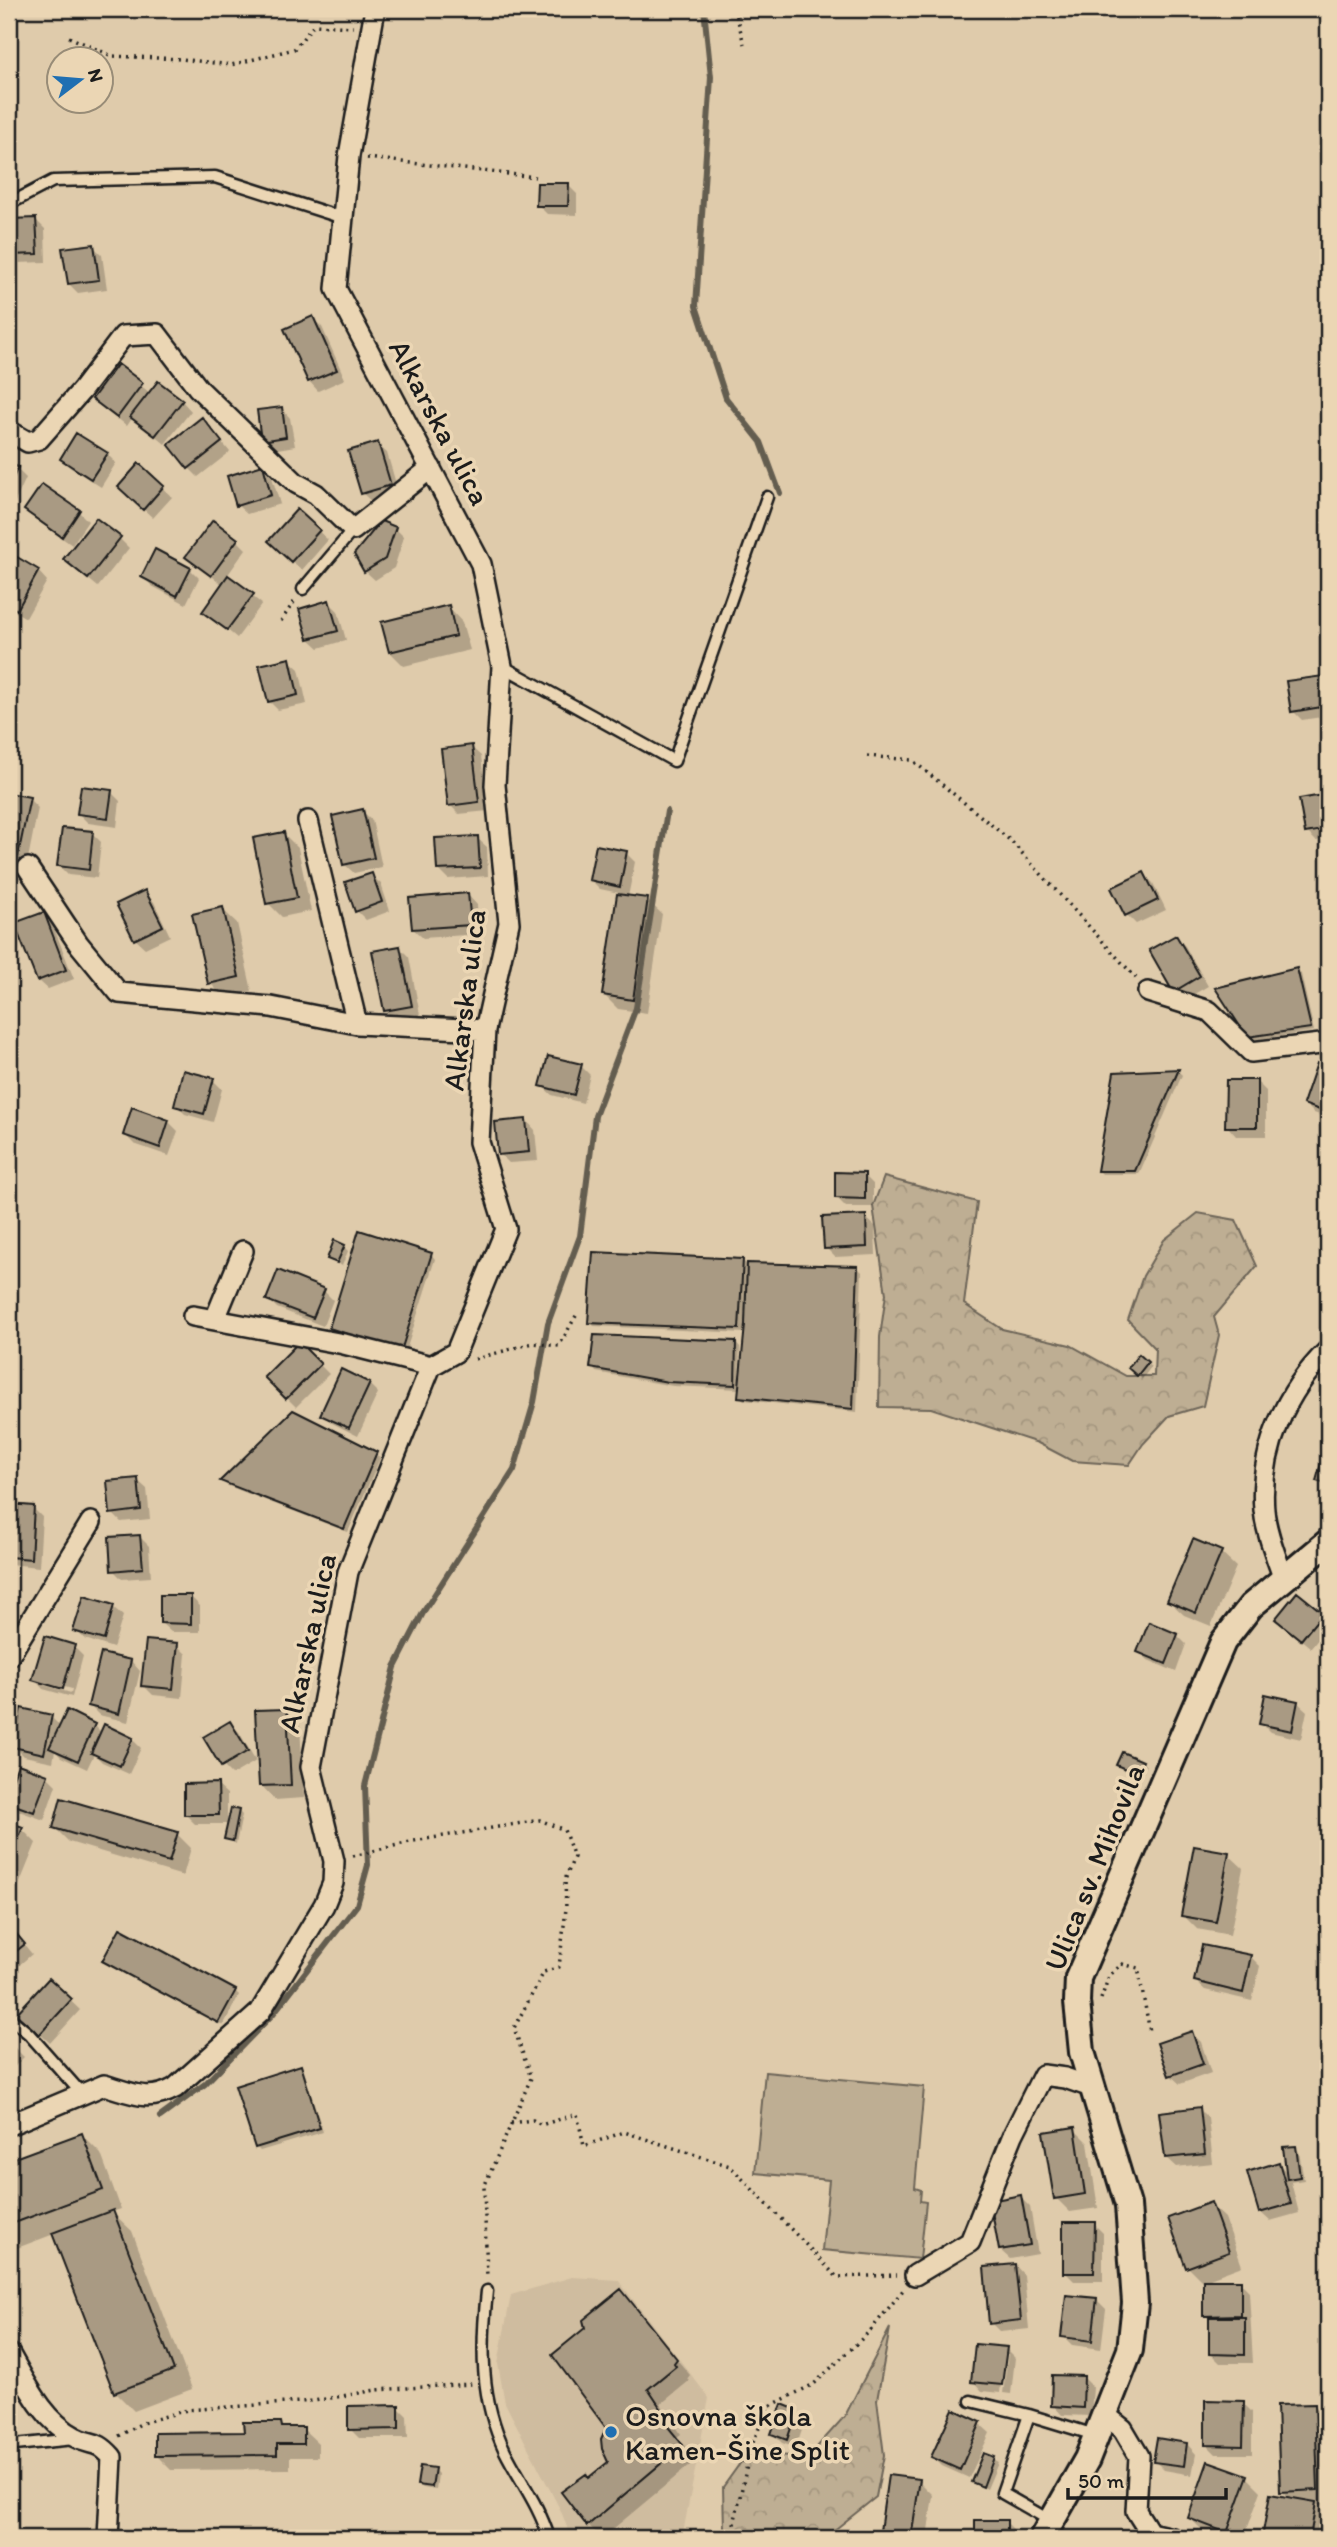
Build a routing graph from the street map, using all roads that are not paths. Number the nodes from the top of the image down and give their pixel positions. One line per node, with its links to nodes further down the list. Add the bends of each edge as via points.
1 (374, 18): 3 (street, Alkarska ulica)
2 (9, 204): 3 (lane, via 53,181 215,177)
3 (342, 218): 5 (street, Alkarska ulica, via 336,289)
4 (9, 431): 7 (street, via 28,442 39,439 123,335 157,334 198,388 296,483 316,494)
5 (431, 468): 7 (street); 9 (street, Alkarska ulica, via 481,564)
6 (767, 497): 9 (lane, via 674,761)
7 (353, 530): 8 (lane)
8 (303, 589)
9 (502, 666): 14 (street, Alkarska ulica, via 495,785 509,923)
10 (308, 821): 13 (street)
11 (27, 868): 13 (street, via 119,993 271,1007)
12 (1148, 992): 15 (street, via 1209,1011 1251,1052)
13 (357, 1024): 14 (street)
14 (485, 1030): 20 (street, Alkarska ulica, via 479,1142 506,1229 456,1352)
15 (1328, 1046)
16 (243, 1251): 18 (street)
17 (193, 1316): 18 (street)
18 (215, 1319): 20 (street)
19 (1328, 1350): 23 (street, via 1313,1365 1276,1423 1267,1456 1264,1510)
20 (438, 1362): 27 (street, Alkarska ulica, via 348,1572 311,1767 334,1861 333,1883 324,1905 260,2012 175,2088 144,2097 104,2085)
21 (92, 1522): 24 (street)
22 (1328, 1542): 23 (street, Ulica sv. Mihovila)
23 (1283, 1577): 26 (street, Ulica sv. Mihovila, via 1251,1606 1223,1643 1078,1978 1082,2052)
24 (9, 1656)
25 (9, 2017): 27 (lane)
26 (1091, 2087): 29 (street, via 1043,2076 1013,2135 970,2242); 34 (street, Ulica sv. Mihovila, via 1128,2205 1135,2303 1129,2350)
27 (82, 2094): 28 (street, Alkarska ulica)
28 (9, 2125)
29 (915, 2275)
30 (487, 2291): 39 (lane, via 482,2341 492,2418)
31 (9, 2353): 35 (street, via 47,2416)
32 (971, 2401): 33 (lane)
33 (1029, 2414): 34 (lane); 37 (lane, via 1002,2493)
34 (1100, 2425): 37 (street, Ulica sv. Mihovila, via 1087,2459); 40 (street, via 1123,2428 1139,2456 1136,2511 1150,2533)
35 (76, 2438): 36 (lane); 38 (street, via 101,2445 112,2457)
36 (9, 2442)
37 (1047, 2530)
38 (108, 2538)
39 (550, 2538)
40 (1172, 2538)

